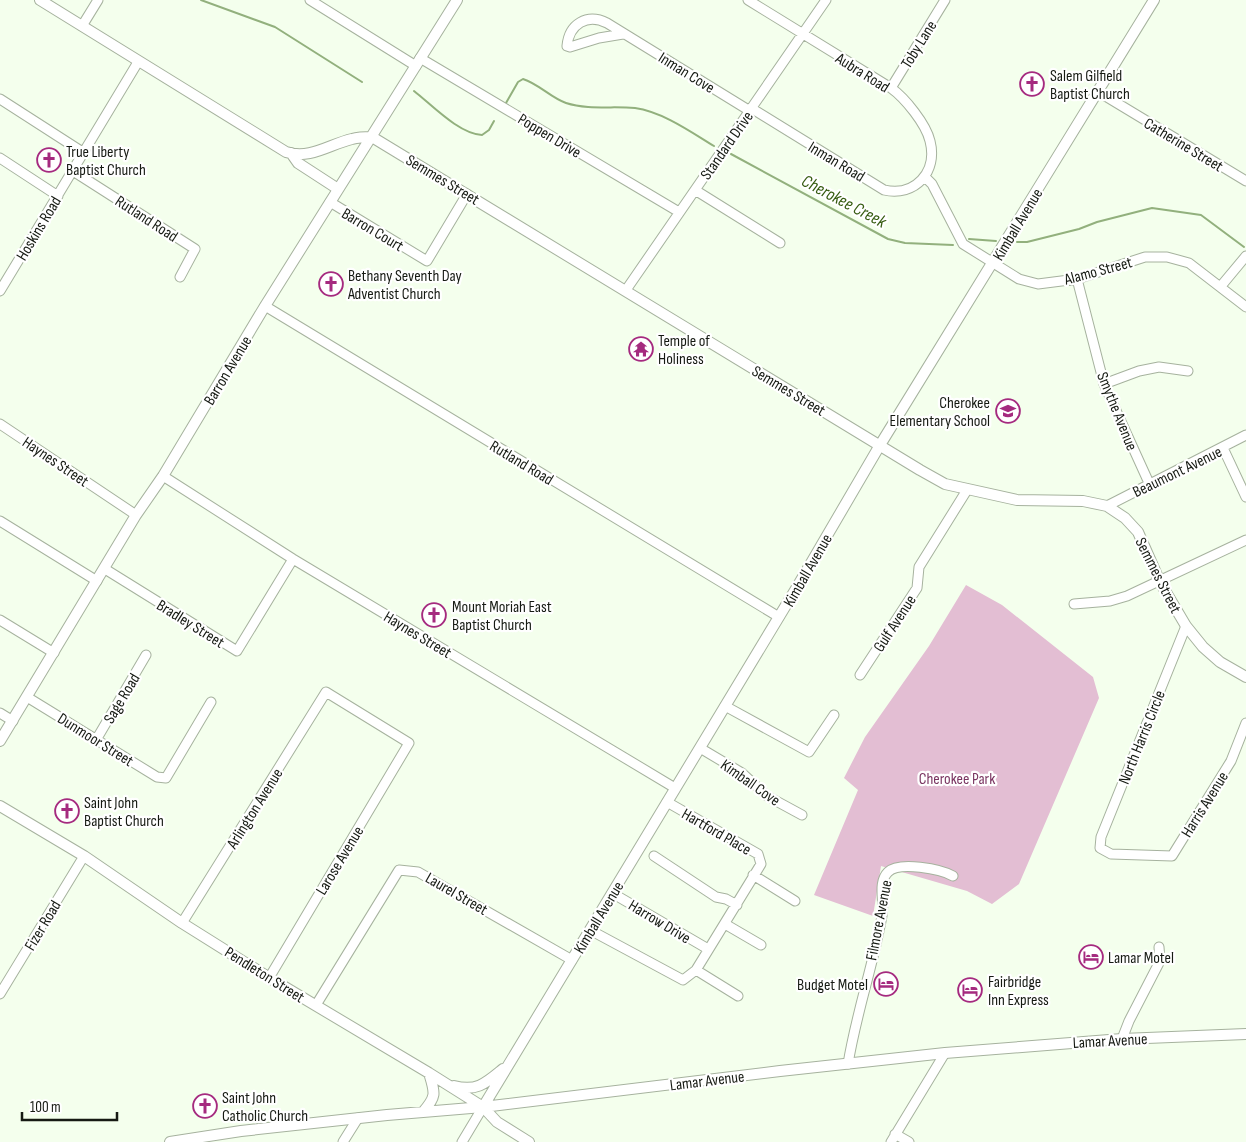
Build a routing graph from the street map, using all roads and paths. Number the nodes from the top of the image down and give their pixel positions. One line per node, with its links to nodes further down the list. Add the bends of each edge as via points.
1 (40, 0): 9 (main road)
2 (98, 0): 9 (street)
3 (456, 0): 13 (main road, Barron Avenue)
4 (748, 0): 11 (street, Aubra Road)
5 (826, 0): 11 (street, Standard Drive)
6 (945, 0): 14 (street, Toby Lane)
7 (312, 1): 13 (street, Poppen Drive)
8 (1151, 1): 15 (main road, Kimball Avenue)
9 (82, 26): 12 (main road)
10 (623, 34): 10 (street, Inman Cove, via 570,47 567,46 575,27 590,18 603,21); 17 (street, Inman Cove)
11 (802, 34): 14 (street, Aubra Road); 17 (street, Standard Drive)
12 (138, 62): 19 (street, Hoskins Road); 20 (main road)
13 (418, 62): 18 (main road, Barron Avenue); 30 (street, Poppen Drive)
14 (891, 88): 23 (street, Aubra Road, via 909,105 930,140 932,151)
15 (1097, 91): 24 (street, Catherine Street); 33 (main road, Kimball Avenue)
16 (0, 99): 19 (street)
17 (751, 110): 23 (street, Inman Road, via 884,190 912,188); 26 (street, Standard Drive)
18 (372, 136): 20 (main road, via 353,138 313,153); 25 (main road, Barron Avenue); 27 (main road, Semmes Street)
19 (84, 153): 22 (street, Hoskins Road)
20 (290, 153): 25 (main road, via 298,163)
21 (0, 158): 28 (street)
22 (73, 171): 28 (street, Hoskins Road); 34 (street, Rutland Road, via 195,249)
23 (925, 177): 33 (street, Alamo Street, via 932,184 963,244)
24 (1246, 181)
25 (338, 189): 29 (main road, Barron Avenue)
26 (695, 190): 30 (street, Standard Drive); 31 (street)
27 (467, 194): 29 (street, Barron Court, via 427,261); 37 (main road, Semmes Street)
28 (58, 196): 38 (street, Hoskins Road)
29 (330, 202): 39 (main road, Barron Avenue)
30 (679, 212): 37 (street, Standard Drive)
31 (780, 243)
32 (1246, 256): 36 (street)
33 (994, 263): 35 (street, Alamo Street, via 1018,279 1038,284); 45 (main road, Kimball Avenue)
34 (180, 277)
35 (1077, 279): 36 (street, Alamo Street, via 1145,257 1167,257 1189,263); 42 (street, Smythe Avenue)
36 (1221, 286): 40 (street, Alamo Street)
37 (626, 290): 45 (main road, Semmes Street)
38 (0, 291)
39 (265, 306): 47 (main road, Barron Avenue); 60 (street, Rutland Road)
40 (1246, 307)
41 (1188, 371): 42 (street, via 1160,367 1139,370)
42 (1104, 384): 48 (street, Smythe Avenue)
43 (0, 424): 52 (street, Haynes Street)
44 (1246, 435): 46 (street, Beaumont Avenue)
45 (880, 445): 49 (main road, Semmes Street, via 937,480); 60 (main road, Kimball Avenue)
46 (1223, 448): 48 (street, Beaumont Avenue); 50 (street)
47 (163, 476): 52 (main road, Barron Avenue); 55 (street, Haynes Street)
48 (1149, 483): 51 (street, Beaumont Avenue)
49 (966, 490): 51 (main road, Semmes Street, via 1016,500 1083,500); 65 (street, Gulf Avenue, via 919,567 917,588)
50 (1246, 497)
51 (1107, 506): 58 (main road, Semmes Street, via 1138,532)
52 (136, 515): 56 (main road, Barron Avenue)
53 (0, 521): 57 (street)
54 (1246, 540): 58 (street)
55 (293, 559): 56 (street, Bradley Street, via 237,651); 78 (street, Haynes Street)
56 (104, 569): 57 (main road, Barron Avenue)
57 (97, 581): 63 (main road, Barron Avenue)
58 (1160, 582): 59 (street, via 1110,601); 62 (main road, Semmes Street)
59 (1074, 604)
60 (778, 618): 69 (main road, Kimball Avenue)
61 (0, 620): 63 (street)
62 (1186, 626): 66 (main road, Semmes Street, via 1220,662); 84 (street, North Harris Circle, via 1100,837 1100,848 1111,854)
63 (54, 653): 67 (main road, Barron Avenue)
64 (146, 655): 74 (street, Sage Road)
65 (860, 675)
66 (1246, 677)
67 (27, 696): 72 (main road, Barron Avenue); 74 (street, Dunmoor Street)
68 (211, 702): 74 (street, Dunmoor Street, via 166,778 157,777)
69 (725, 706): 71 (street, via 809,752); 77 (main road, Kimball Avenue)
70 (0, 713): 72 (street)
71 (834, 715)
72 (12, 721): 75 (main road, Barron Avenue)
73 (1246, 723): 84 (street, Harris Avenue, via 1231,761)
74 (96, 740)
75 (0, 742)
76 (409, 743): 90 (street, Arlington Avenue, via 326,692); 98 (street, Larose Avenue)
77 (700, 748): 78 (main road, Kimball Avenue); 81 (street, Kimball Cove, via 742,773 767,796)
78 (675, 788): 79 (main road, Kimball Avenue)
79 (667, 802): 85 (street, Hartford Place, via 758,854 761,864); 87 (main road, Kimball Avenue)
80 (0, 806): 82 (main road, Pendleton Street)
81 (802, 815)
82 (84, 856): 90 (main road, Pendleton Street); 99 (street, Fizer Road)
83 (654, 856): 89 (street, via 716,897 726,898)
84 (1172, 856)
85 (753, 875): 88 (street, Hartford Place); 89 (street)
86 (953, 876): 105 (street, Filmore Avenue, via 902,866 894,867 885,876 882,914)
87 (612, 893): 92 (main road, Kimball Avenue); 95 (street, Harrow Drive)
88 (795, 901)
89 (737, 905): 91 (street)
90 (182, 923): 98 (main road, Pendleton Street)
91 (726, 924): 93 (street); 95 (street)
92 (590, 930): 96 (main road, Kimball Avenue); 97 (street, via 683,980)
93 (761, 945)
94 (1159, 947): 103 (street, via 1160,961)
95 (708, 949): 97 (street)
96 (572, 960): 101 (street, Laurel Street, via 418,872 399,870); 106 (main road, Kimball Avenue)
97 (696, 970): 100 (street)
98 (269, 978): 101 (main road, Pendleton Street)
99 (0, 994)
100 (738, 996)
101 (316, 1005): 107 (main road, Pendleton Street)
102 (1246, 1034): 103 (main road, Lamar Avenue)
103 (1122, 1039): 104 (main road, Lamar Avenue)
104 (944, 1053): 105 (main road, Lamar Avenue); 112 (street)
105 (848, 1064): 109 (main road, Lamar Avenue)
106 (508, 1066): 108 (main road, via 480,1087 464,1089); 109 (main road, Kimball Avenue)
107 (429, 1073): 108 (main road, Pendleton Street); 110 (main road, via 435,1096)
108 (446, 1084): 109 (main road, Pendleton Street)
109 (483, 1108): 110 (main road, Lamar Avenue); 115 (street, Kimball Avenue); 116 (main road, Pendleton Street, via 497,1122)
110 (423, 1112): 111 (main road, Lamar Avenue)
111 (358, 1118): 113 (main road, Lamar Avenue); 114 (street)
112 (893, 1138): 117 (street)
113 (170, 1142)
114 (343, 1142)
115 (462, 1142)
116 (529, 1142)
117 (909, 1142)

